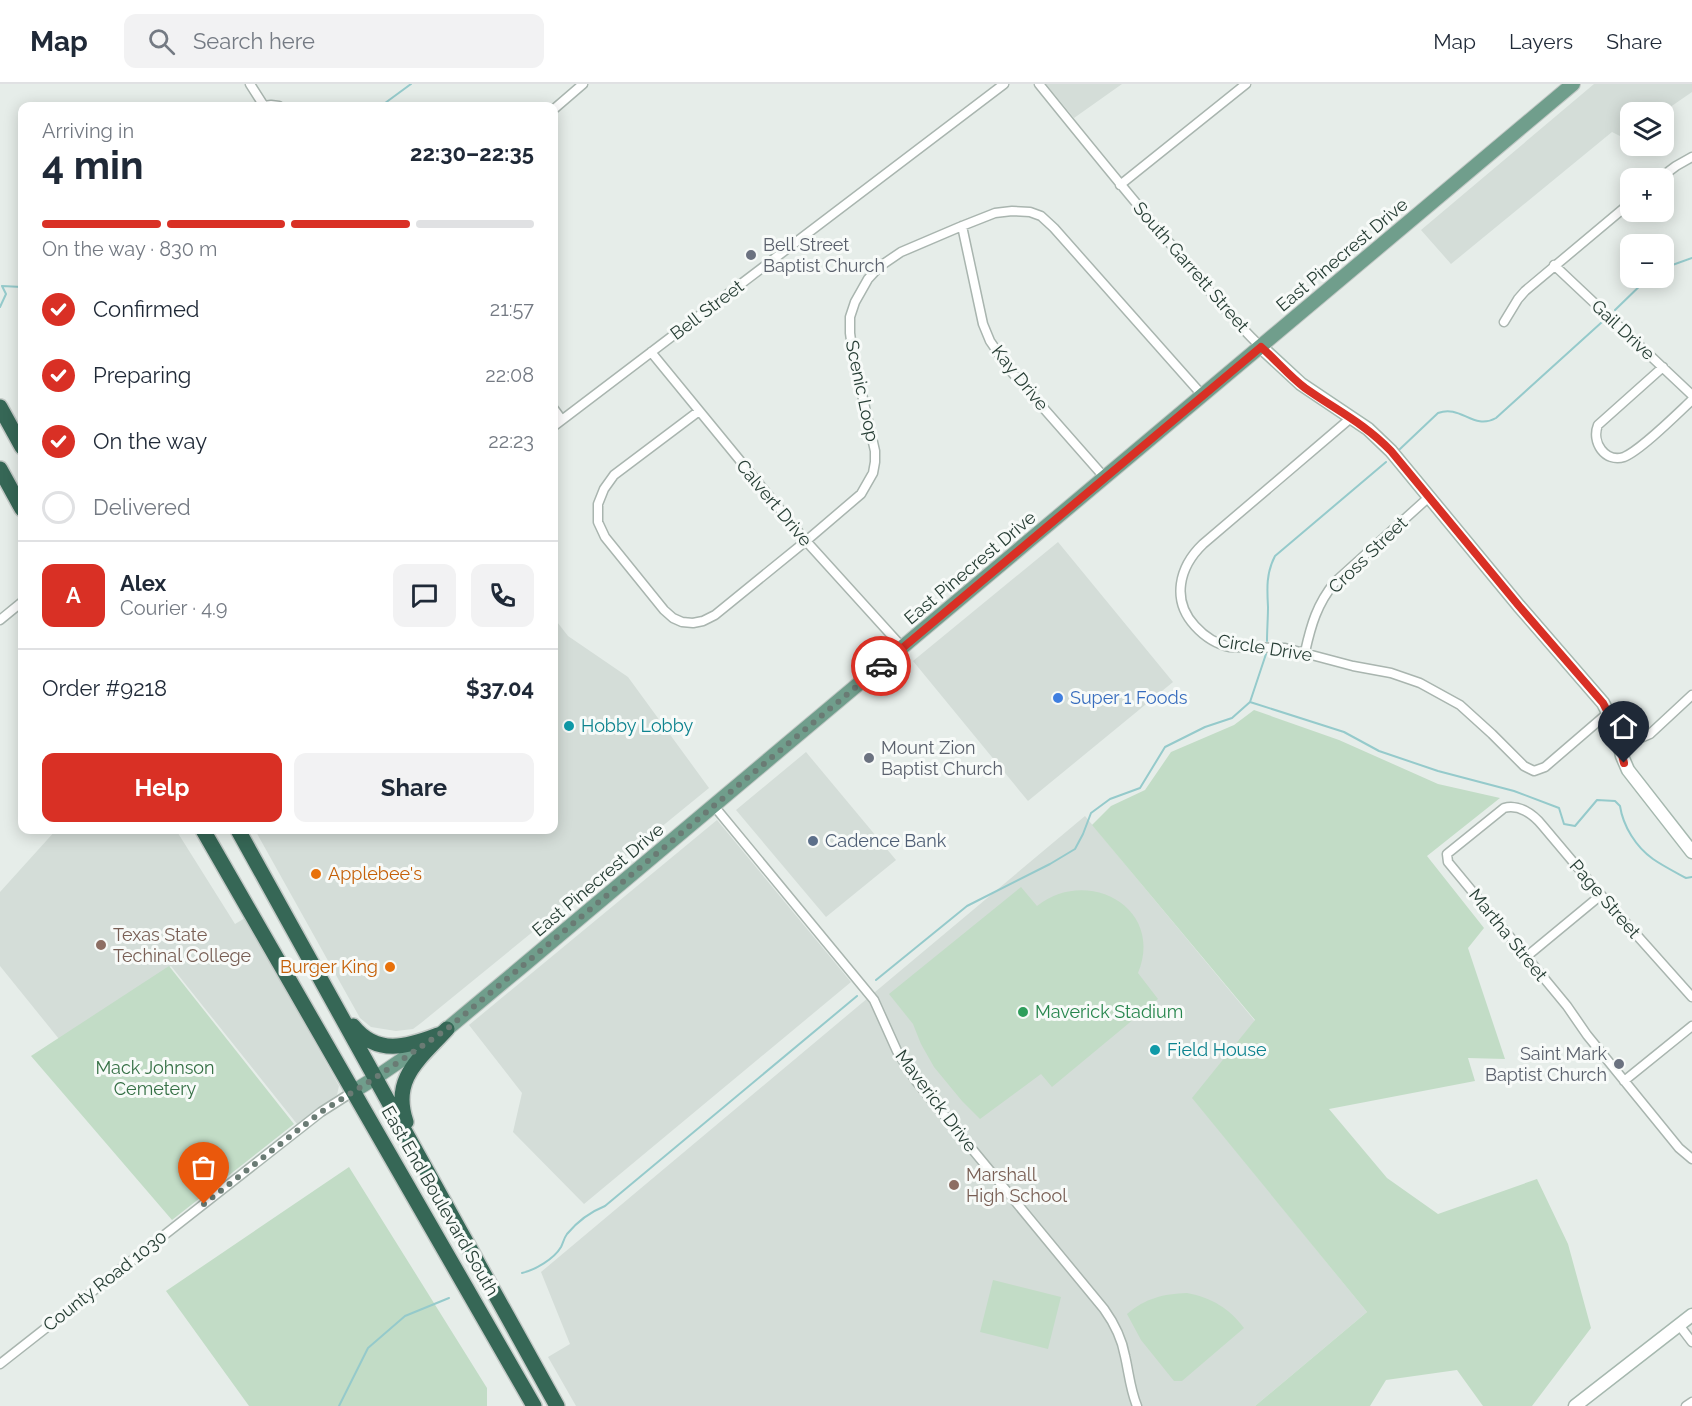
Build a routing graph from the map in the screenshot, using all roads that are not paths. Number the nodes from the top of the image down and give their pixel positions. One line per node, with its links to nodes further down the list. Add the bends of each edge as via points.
1 (250, 84): 7 (street)
2 (583, 84): 8 (street)
3 (1004, 84): 17 (street, Bell Street)
4 (1039, 84): 11 (street, South Garrett Street)
5 (1246, 84): 11 (street)
6 (1573, 84): 16 (main road, East Pinecrest Drive)
7 (261, 102)
8 (558, 106)
9 (1692, 157): 10 (street)
10 (1673, 168)
11 (1120, 185): 16 (street, South Garrett Street)
12 (1620, 211): 14 (street)
13 (962, 226): 19 (street, Scenic Loop, via 1004,211 1041,216); 30 (street, Kay Drive, via 990,341 1010,370); 33 (street, Scenic Loop, via 887,261 858,294 850,317 850,333 875,452 874,468 861,494)
14 (1554, 265): 15 (street, via 1525,291); 18 (street, Gail Drive)
15 (1504, 322)
16 (1261, 347): 19 (main road, East Pinecrest Drive); 24 (street, South Garrett Street, via 1301,384)
17 (651, 352): 22 (street, Calvert Drive); 25 (street, Bell Street)
18 (1663, 367): 20 (street, Gail Drive); 20 (street, via 1598,425 1596,441 1604,452 1611,457 1624,456)
19 (1203, 396): 30 (main road, East Pinecrest Drive)
20 (1692, 398)
21 (0, 407): 27 (highway)
22 (699, 411): 33 (street, Calvert Drive); 33 (street, Scenic Loop, via 609,481 600,496 598,515 609,543 668,614 693,623 715,615)
23 (558, 414): 25 (street)
24 (1352, 417): 31 (street, South Garrett Street, via 1376,435); 37 (street, Circle Drive, via 1203,544 1190,558 1181,578 1180,596 1186,614 1208,639 1230,646 1276,646)
25 (562, 420): 26 (street, Bell Street)
26 (558, 423)
27 (6, 430): 28 (highway)
28 (18, 443)
29 (0, 469): 32 (highway)
30 (1105, 478): 36 (main road, East Pinecrest Drive)
31 (1429, 497): 37 (street, Cross Street, via 1335,582 1314,615); 39 (street, South Garrett Street)
32 (18, 502)
33 (806, 541): 36 (street, Calvert Drive)
34 (18, 605): 35 (street)
35 (0, 620)
36 (903, 648): 41 (main road, East Pinecrest Drive)
37 (1305, 652): 39 (street, Circle Drive, via 1391,673 1436,690 1460,705 1534,771 1545,767)
38 (1692, 695): 40 (street, via 1650,734)
39 (1609, 712): 40 (street, South Garrett Street)
40 (1619, 743): 45 (street, South Garrett Street, via 1628,770)
41 (714, 806): 51 (main road, East Pinecrest Drive); 64 (street, Maverick Drive, via 874,1000 897,1051 916,1081 1104,1309 1124,1348)
42 (1514, 807): 46 (street, Page Street, via 1538,819); 47 (street, Martha Street, via 1500,810 1449,851 1447,858)
43 (205, 834): 54 (highway, East End Boulevard South)
44 (240, 834): 49 (highway, East End Boulevard South)
45 (1692, 852)
46 (1601, 895): 47 (street); 48 (street, Page Street)
47 (1526, 957): 53 (street, Martha Street)
48 (1692, 997)
49 (337, 1006): 51 (highway, via 361,1035 379,1045 402,1046); 52 (highway, East End Boulevard South)
50 (1692, 1026): 53 (street)
51 (442, 1032): 52 (main road, East Pinecrest Drive); 55 (highway, via 412,1069 403,1087 402,1111)
52 (375, 1078): 54 (main road, East Pinecrest Drive); 55 (highway, East End Boulevard South)
53 (1624, 1081): 56 (street, Martha Street)
54 (354, 1091): 60 (street, County Road 1030, via 321,1112); 62 (highway, East End Boulevard South)
55 (415, 1148): 63 (highway, East End Boulevard South)
56 (1692, 1159)
57 (1692, 1315): 58 (street)
58 (1679, 1325): 59 (street); 65 (street)
59 (1692, 1342)
60 (0, 1364)
61 (1692, 1402): 66 (street)
62 (534, 1406)
63 (557, 1406)
64 (1137, 1406)
65 (1575, 1406)
66 (1686, 1406)

